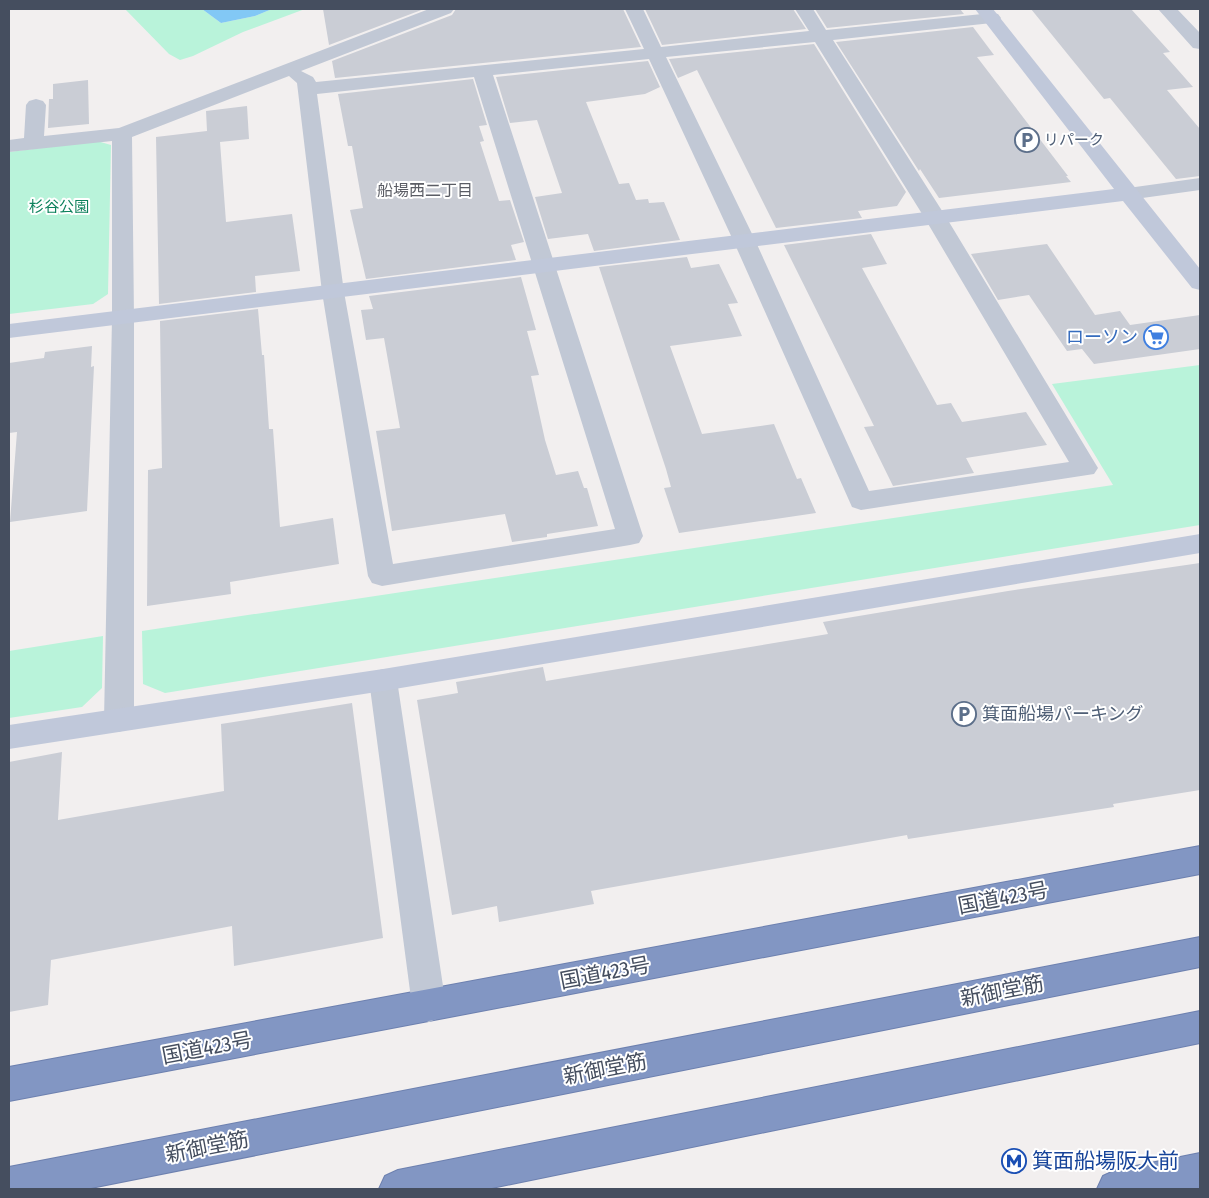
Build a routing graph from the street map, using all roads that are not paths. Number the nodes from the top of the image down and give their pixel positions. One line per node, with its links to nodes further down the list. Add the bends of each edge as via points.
1 (445, 9): 9 (street)
2 (634, 9): 8 (street)
3 (804, 9): 6 (street)
4 (1167, 9): 7 (street)
5 (988, 14): 6 (street); 17 (street)
6 (820, 36): 8 (street); 18 (street)
7 (1200, 44)
8 (654, 53): 10 (street); 19 (street)
9 (288, 69): 11 (street, via 306,81); 13 (street)
10 (482, 72): 11 (street); 20 (street)
11 (307, 89): 22 (street)
12 (36, 105): 14 (street)
13 (122, 134): 14 (street); 23 (street)
14 (34, 144): 15 (street)
15 (9, 146)
16 (1200, 184): 17 (street)
17 (1128, 194): 18 (street); 21 (street)
18 (935, 217): 19 (street); 19 (street, via 1085,468 861,501)
19 (744, 240): 20 (street)
20 (545, 265): 22 (street); 22 (street, via 630,536 382,576)
21 (1200, 283)
22 (333, 292): 23 (street)
23 (123, 318): 24 (street); 27 (street)
24 (9, 331)
25 (1200, 543): 26 (street)
26 (383, 680): 27 (street); 31 (street)
27 (119, 720): 28 (street)
28 (9, 738)
29 (1200, 860): 31 (highway, 国道423号)
30 (1200, 952): 35 (highway, 新御堂筋)
31 (429, 1006): 33 (highway, 国道423号)
32 (1200, 1027): 36 (highway)
33 (9, 1084)
34 (1200, 1171): 37 (highway)
35 (9, 1186)
36 (398, 1189)
37 (1116, 1189)

